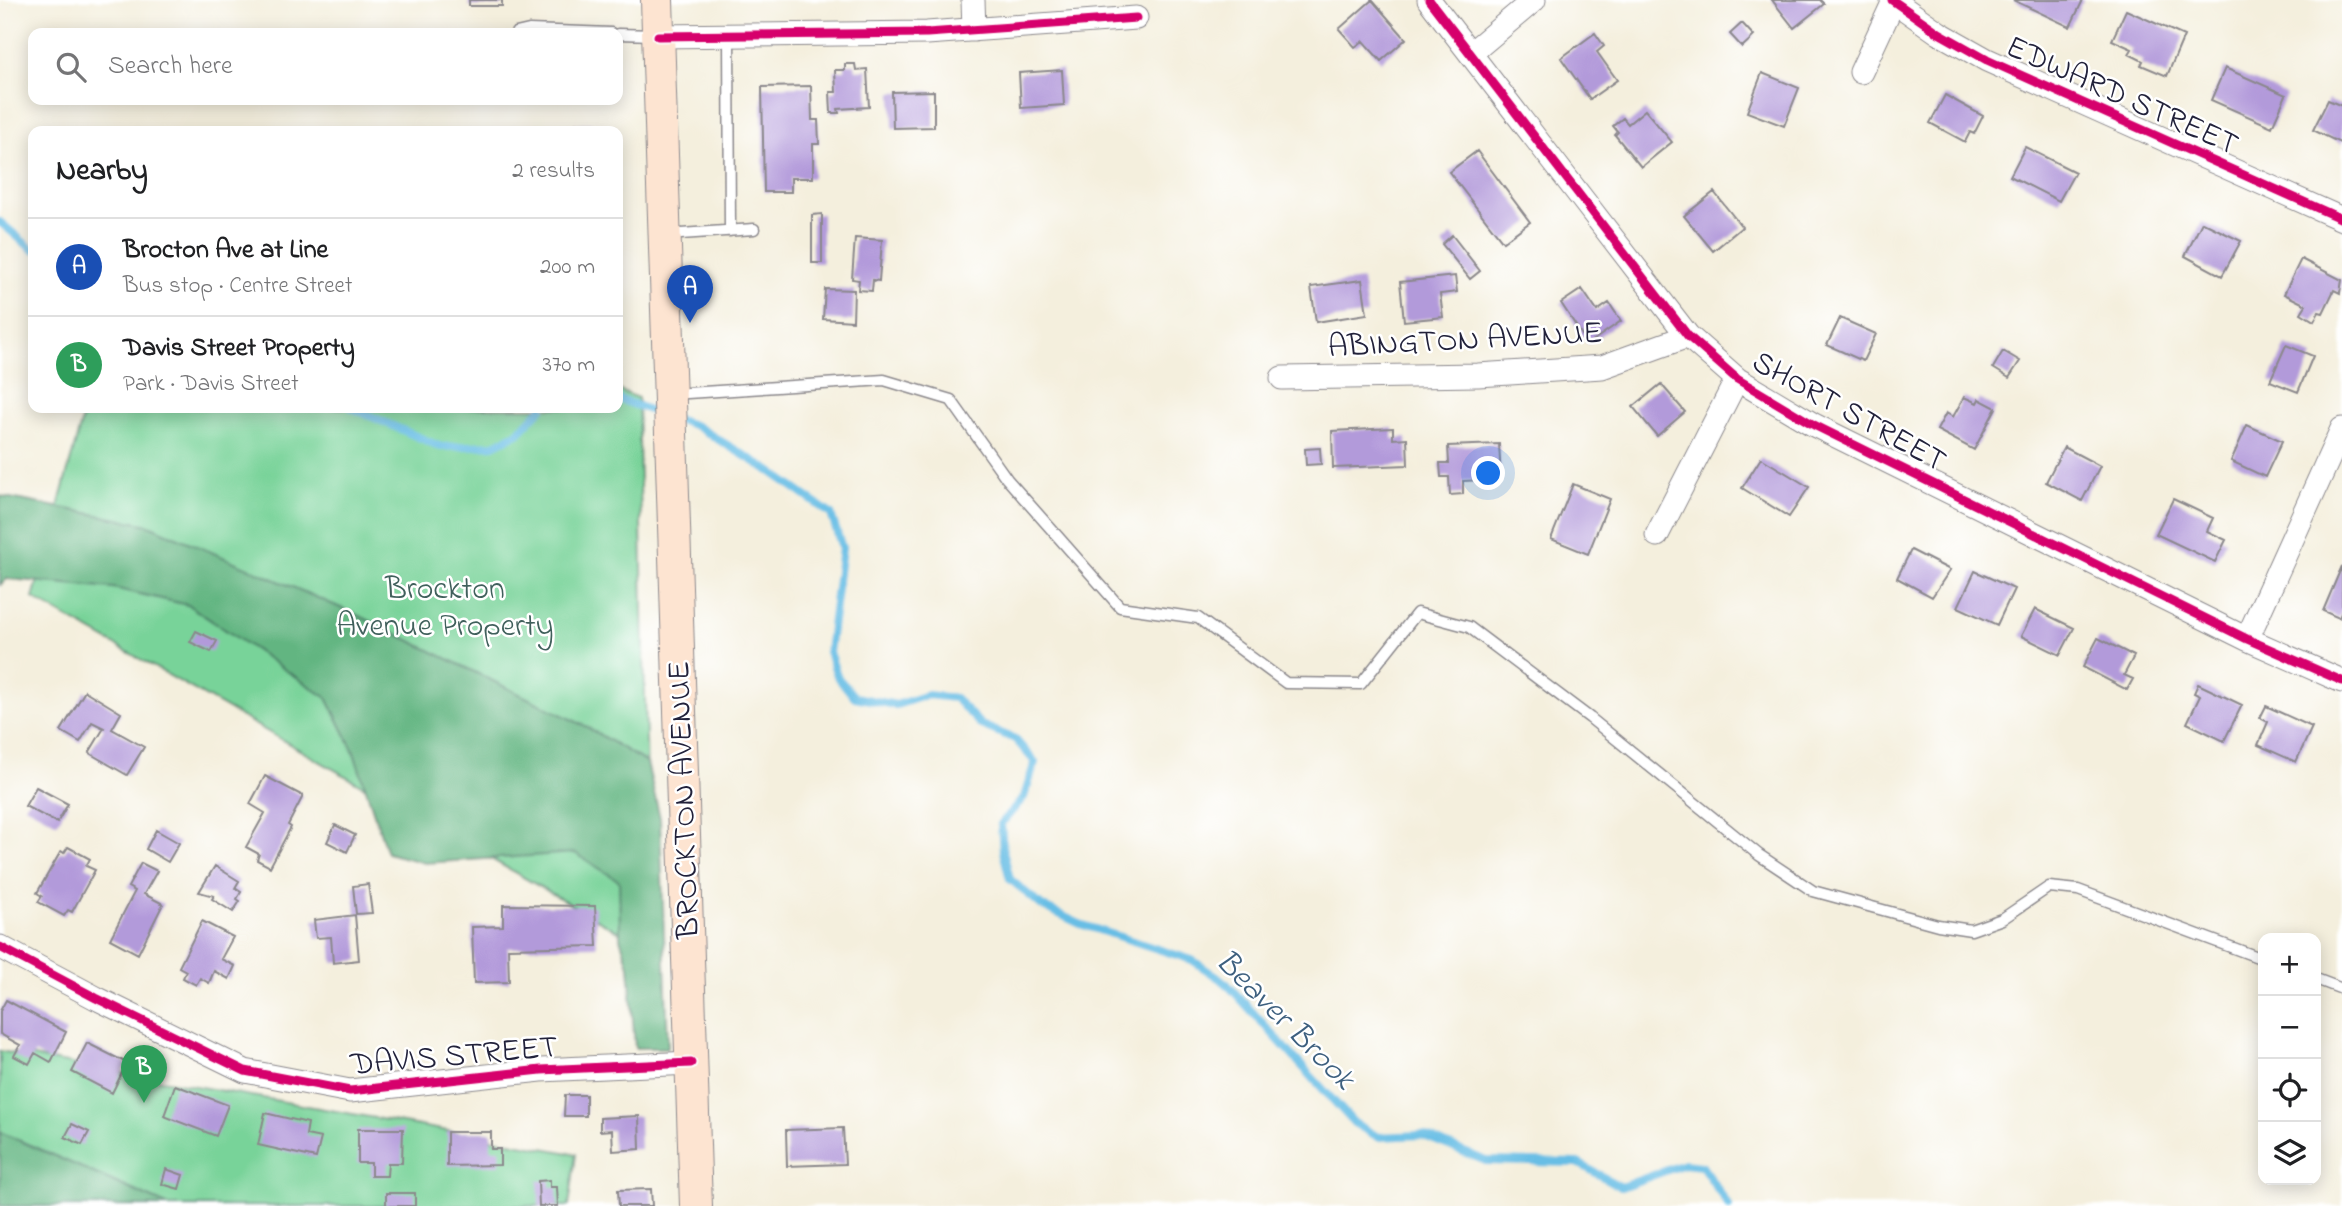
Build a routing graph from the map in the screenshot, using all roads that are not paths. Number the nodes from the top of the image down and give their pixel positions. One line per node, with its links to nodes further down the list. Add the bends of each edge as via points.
1 (657, 0): 10 (main road, BROCKTON AVENUE)
2 (973, 0): 7 (street)
3 (1429, 0): 11 (street, SHORT STREET)
4 (1534, 0): 11 (street)
5 (1893, 1): 12 (street); 13 (street, EDWARD STREET, via 1987,60)
6 (1136, 18): 7 (street)
7 (974, 30): 9 (street)
8 (623, 34): 10 (lane)
9 (729, 34): 10 (street); 15 (lane)
10 (658, 36): 16 (main road, BROCKTON AVENUE)
11 (1471, 53): 17 (street, SHORT STREET)
12 (1861, 72)
13 (2342, 219)
14 (754, 229): 15 (lane)
15 (730, 231): 16 (lane)
16 (664, 235): 20 (main road, BROCKTON AVENUE)
17 (1688, 337): 18 (street, ABINGTON AVENUE, via 1602,367 1478,375); 19 (street, SHORT STREET)
18 (1282, 377)
19 (1737, 379): 22 (street); 23 (street, SHORT STREET, via 1814,425)
20 (670, 396): 26 (lane, via 884,380 951,400 1007,479 1120,607 1198,618 1286,684 1361,684 1417,613 1469,627 1759,855 1813,891 1971,930 2002,919 2049,887 2078,890); 29 (main road, BROCKTON AVENUE)
21 (2342, 429): 23 (street)
22 (1657, 535)
23 (2246, 639): 24 (street, SHORT STREET)
24 (2342, 681)
25 (0, 947): 29 (street, DAVIS STREET, via 245,1071 349,1091 541,1070)
26 (2258, 957)
27 (2321, 981): 28 (lane)
28 (2342, 989)
29 (691, 1063): 30 (main road, BROCKTON AVENUE)
30 (696, 1206)

